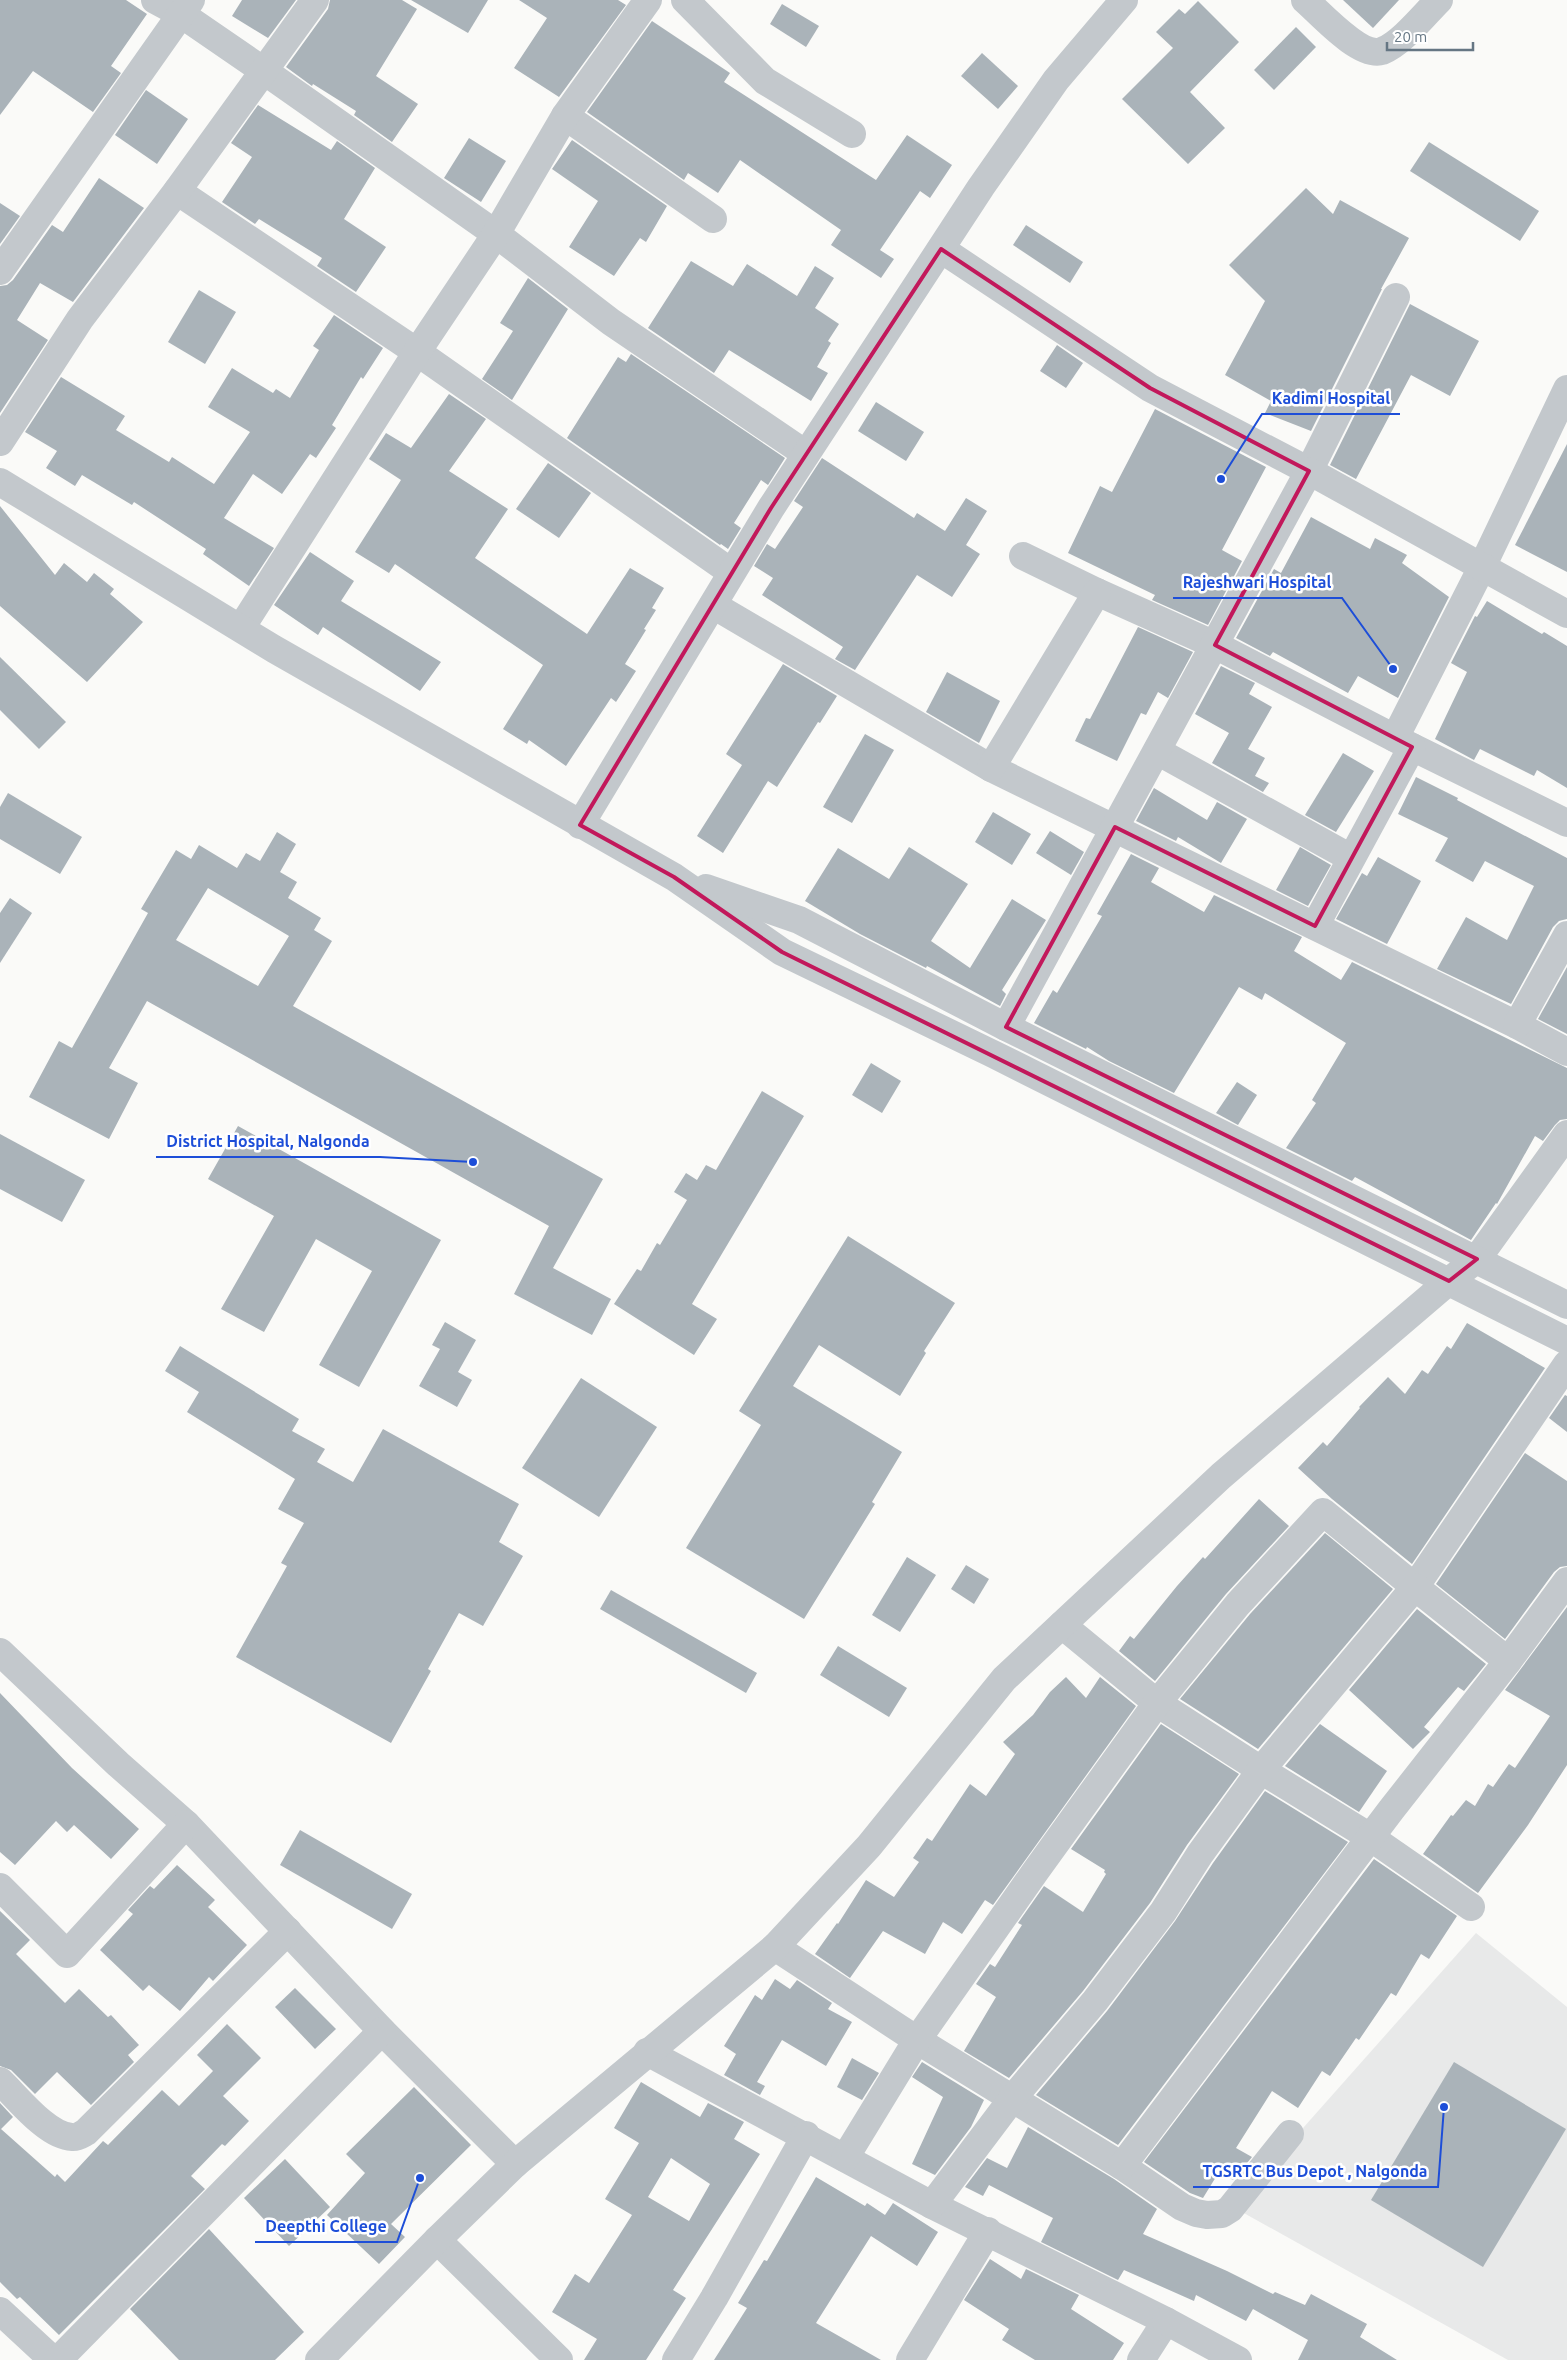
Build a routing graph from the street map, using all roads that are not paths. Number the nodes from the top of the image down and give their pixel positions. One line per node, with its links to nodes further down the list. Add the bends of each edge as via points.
1 (155, 0): 8 (street)
2 (315, 0): 9 (street)
3 (648, 0): 10 (street)
4 (685, 0): 11 (street, via 765,81)
5 (1124, 0): 15 (street, via 1056,80)
6 (1305, 0): 7 (street, via 1343,35 1370,51 1381,51 1395,44)
7 (1439, 0)
8 (186, 7): 9 (street); 16 (street)
9 (264, 71): 12 (street); 14 (street)
10 (565, 116): 13 (street); 14 (street)
11 (852, 134)
12 (177, 191): 18 (street); 20 (street, via 80,319)
13 (713, 219)
14 (496, 234): 18 (street); 21 (street, via 611,322)
15 (941, 250): 21 (street); 22 (street, via 1150,388)
16 (0, 271)
17 (1396, 297): 22 (street)
18 (417, 352): 26 (street); 30 (street)
19 (1567, 389): 25 (street)
20 (0, 442)
21 (806, 454): 26 (street)
22 (1309, 471): 25 (street); 31 (street)
23 (0, 482): 30 (street)
24 (1024, 556): 27 (street)
25 (1482, 567): 29 (street); 32 (street)
26 (731, 572): 28 (street)
27 (1097, 592): 31 (street); 34 (street)
28 (713, 605): 34 (street); 36 (street)
29 (1567, 614)
30 (241, 628): 36 (street)
31 (1215, 645): 32 (street); 33 (street)
32 (1403, 743): 35 (street); 38 (street)
33 (1157, 751): 37 (street); 38 (street)
34 (991, 768): 37 (street)
35 (1567, 823)
36 (580, 825): 39 (street)
37 (1115, 827): 40 (street); 43 (street)
38 (1352, 858): 40 (street)
39 (674, 877): 43 (street, via 799,920); 47 (street, via 782,952)
40 (1315, 926): 42 (street)
41 (1567, 935): 42 (street)
42 (1518, 1025): 44 (street)
43 (1006, 1027): 46 (street)
44 (1567, 1052)
45 (1567, 1134): 46 (street)
46 (1477, 1259): 47 (street); 48 (street)
47 (1449, 1281): 49 (street); 53 (street, via 1221,1476)
48 (1567, 1305)
49 (1567, 1341)
50 (1567, 1364): 52 (street)
51 (1567, 1580): 55 (street)
52 (1415, 1587): 55 (street); 56 (street, via 1324,1512 1238,1604); 57 (street)
53 (1062, 1624): 56 (street); 63 (street, via 1004,1679 869,1846)
54 (0, 1652): 58 (street)
55 (1508, 1661): 59 (street)
56 (1157, 1703): 57 (street); 65 (street)
57 (1261, 1770): 59 (street); 68 (street, via 1163,1912 1095,2001)
58 (186, 1824): 60 (street, via 67,1954); 62 (street)
59 (1370, 1836): 61 (street); 73 (street)
60 (0, 1887)
61 (1471, 1907)
62 (288, 1931): 64 (street); 67 (street, via 86,2132 74,2138 62,2136 47,2127)
63 (775, 1947): 65 (street); 66 (street)
64 (382, 2031): 72 (street); 80 (street)
65 (917, 2040): 68 (street); 71 (street)
66 (647, 2052): 70 (street); 72 (street)
67 (0, 2080)
68 (1012, 2099): 73 (street); 74 (street)
69 (1290, 2134): 73 (street, via 1239,2201 1222,2214 1207,2216 1182,2207)
70 (806, 2135): 71 (street); 83 (street)
71 (845, 2158): 74 (street)
72 (515, 2164): 76 (street)
73 (1122, 2166)
74 (932, 2205): 75 (street)
75 (988, 2232): 78 (street); 84 (street)
76 (437, 2240): 81 (street); 82 (street)
77 (0, 2311): 79 (street)
78 (1166, 2322): 85 (street); 86 (street)
79 (53, 2360)
80 (58, 2360)
81 (319, 2360)
82 (559, 2360)
83 (676, 2360)
84 (910, 2360)
85 (1141, 2360)
86 (1238, 2360)

